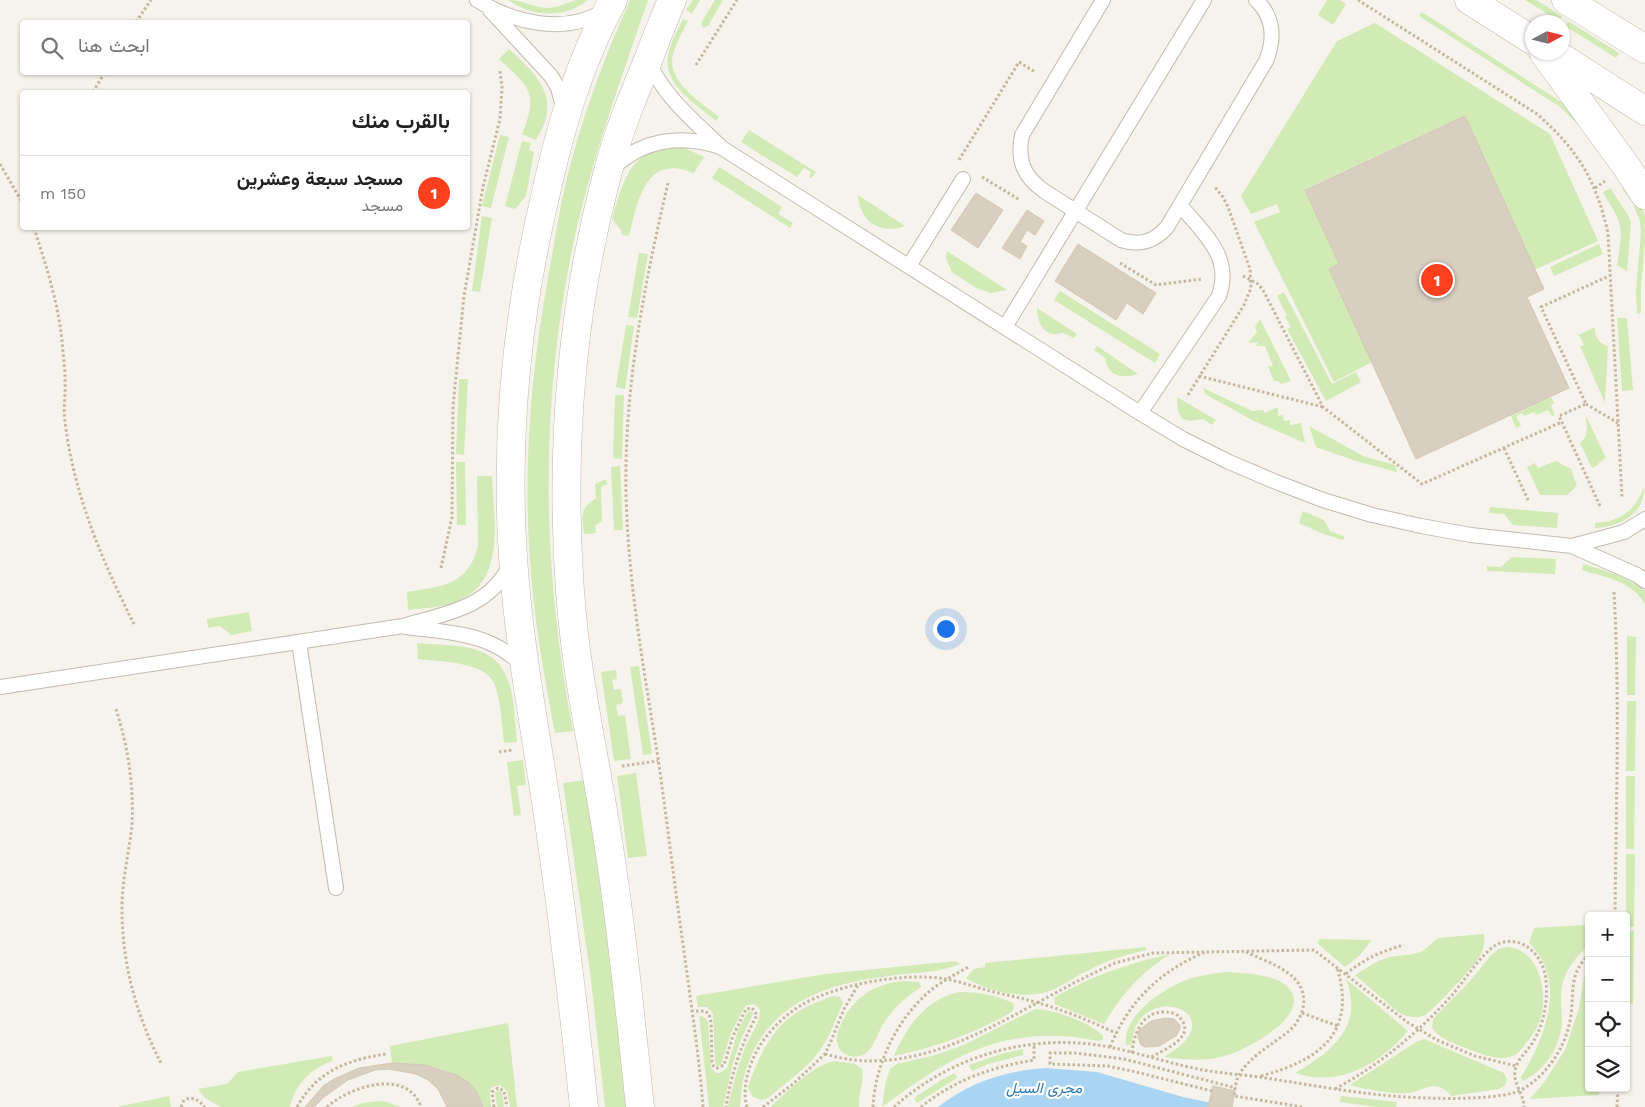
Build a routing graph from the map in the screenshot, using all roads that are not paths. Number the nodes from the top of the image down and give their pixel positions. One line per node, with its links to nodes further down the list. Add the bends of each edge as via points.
1 (672, 0): 11 (street)
2 (1103, 0): 21 (lane, via 1022,135 1020,148 1021,161 1033,184)
3 (1204, 0): 21 (lane)
4 (1256, 0): 20 (lane, via 1269,20 1270,51)
5 (1469, 0): 9 (street)
6 (1566, 0): 10 (street)
7 (482, 3): 8 (lane, via 516,19 548,24 580,21 595,16); 15 (lane, via 551,76)
8 (611, 4): 15 (street, via 578,78)
9 (1525, 36)
10 (1645, 49)
11 (648, 59): 16 (lane, via 669,96); 18 (street)
12 (1549, 60): 19 (street)
13 (1565, 60): 14 (street)
14 (1645, 111)
15 (566, 114): 27 (street, via 530,267 519,343 511,459)
16 (722, 148): 18 (lane, via 696,140 669,140 635,151); 22 (lane)
17 (963, 172): 22 (lane)
18 (607, 174): 35 (street, via 582,292 568,412 567,532 576,653 611,856)
19 (1645, 195)
20 (1180, 205): 21 (lane, via 1161,235 1142,244 1121,240); 24 (lane, via 1220,256 1224,276 1219,296)
21 (1076, 211): 23 (lane)
22 (909, 266): 23 (lane)
23 (1005, 327): 24 (lane)
24 (1140, 413): 26 (lane, via 1229,462 1339,505 1396,521 1471,535)
25 (1645, 519): 26 (lane, via 1624,532)
26 (1572, 546): 28 (lane, via 1630,571)
27 (513, 556): 29 (lane, via 498,583 476,603); 31 (street)
28 (1645, 581)
29 (403, 626): 30 (lane); 31 (lane, via 477,639 495,645)
30 (299, 642): 32 (lane); 33 (lane)
31 (524, 666): 34 (street, via 552,844)
32 (0, 687)
33 (336, 888)
34 (584, 1107)
35 (640, 1107)

